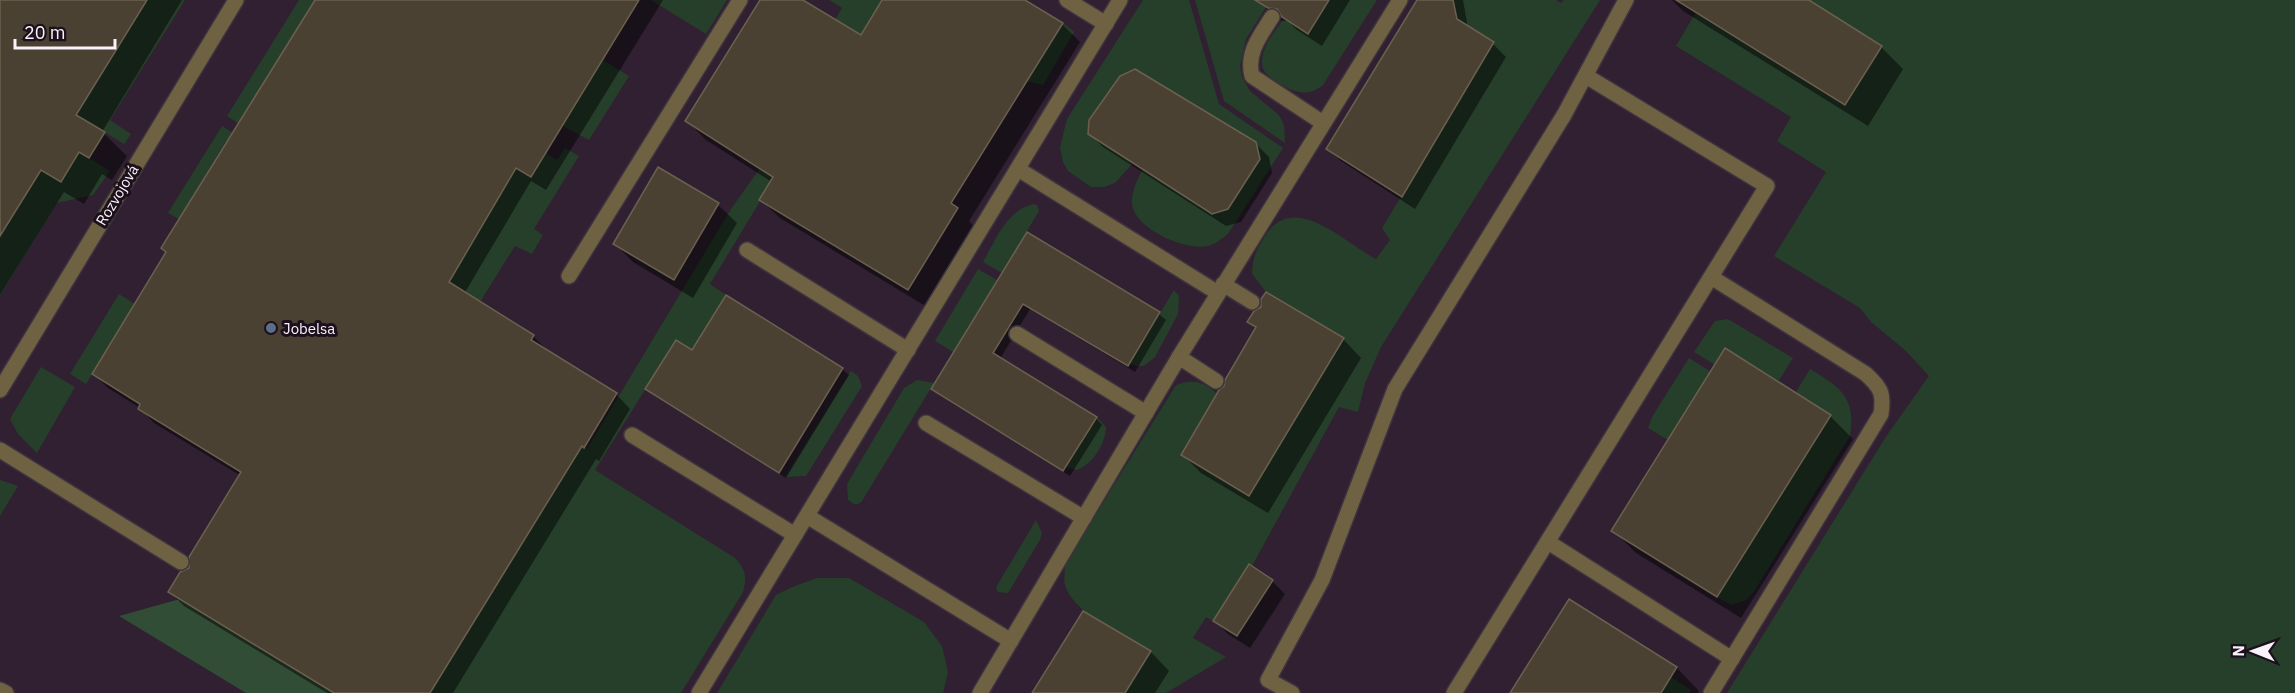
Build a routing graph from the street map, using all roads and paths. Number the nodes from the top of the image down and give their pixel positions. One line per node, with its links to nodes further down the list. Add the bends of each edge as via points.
1 (236, 0): 21 (lane, Rozvojová)
2 (740, 0): 13 (lane)
3 (1067, 0): 8 (lane)
4 (1120, 0): 8 (lane)
5 (1400, 0): 10 (lane)
6 (1626, 0): 9 (lane)
7 (1272, 17): 10 (lane, via 1255,44 1252,76)
8 (1106, 24): 11 (lane)
9 (1586, 76): 14 (lane, via 1767,186); 37 (lane, via 1395,389 1322,580 1268,680)
10 (1323, 123): 15 (lane)
11 (1017, 169): 15 (lane); 18 (lane)
12 (747, 250): 18 (lane)
13 (569, 276)
14 (1711, 277): 29 (lane); 32 (lane, via 1866,374 1883,398 1881,414)
15 (1221, 289): 16 (lane); 19 (lane)
16 (1252, 302)
17 (1017, 334): 22 (lane)
18 (908, 350): 26 (lane)
19 (1179, 357): 20 (lane); 22 (lane)
20 (1216, 381)
21 (0, 390)
22 (1146, 413): 27 (lane)
23 (926, 423): 27 (lane)
24 (632, 435): 28 (lane)
25 (0, 450): 30 (lane)
26 (807, 516): 28 (lane); 31 (lane)
27 (1084, 518): 31 (lane)
28 (795, 535): 35 (lane)
29 (1548, 542): 32 (lane); 38 (lane)
30 (182, 561)
31 (1011, 641): 36 (lane)
32 (1732, 658): 39 (lane)
33 (0, 690): 34 (lane)
34 (6, 693)
35 (699, 693)
36 (980, 693)
37 (1292, 693)
38 (1454, 693)
39 (1711, 693)

